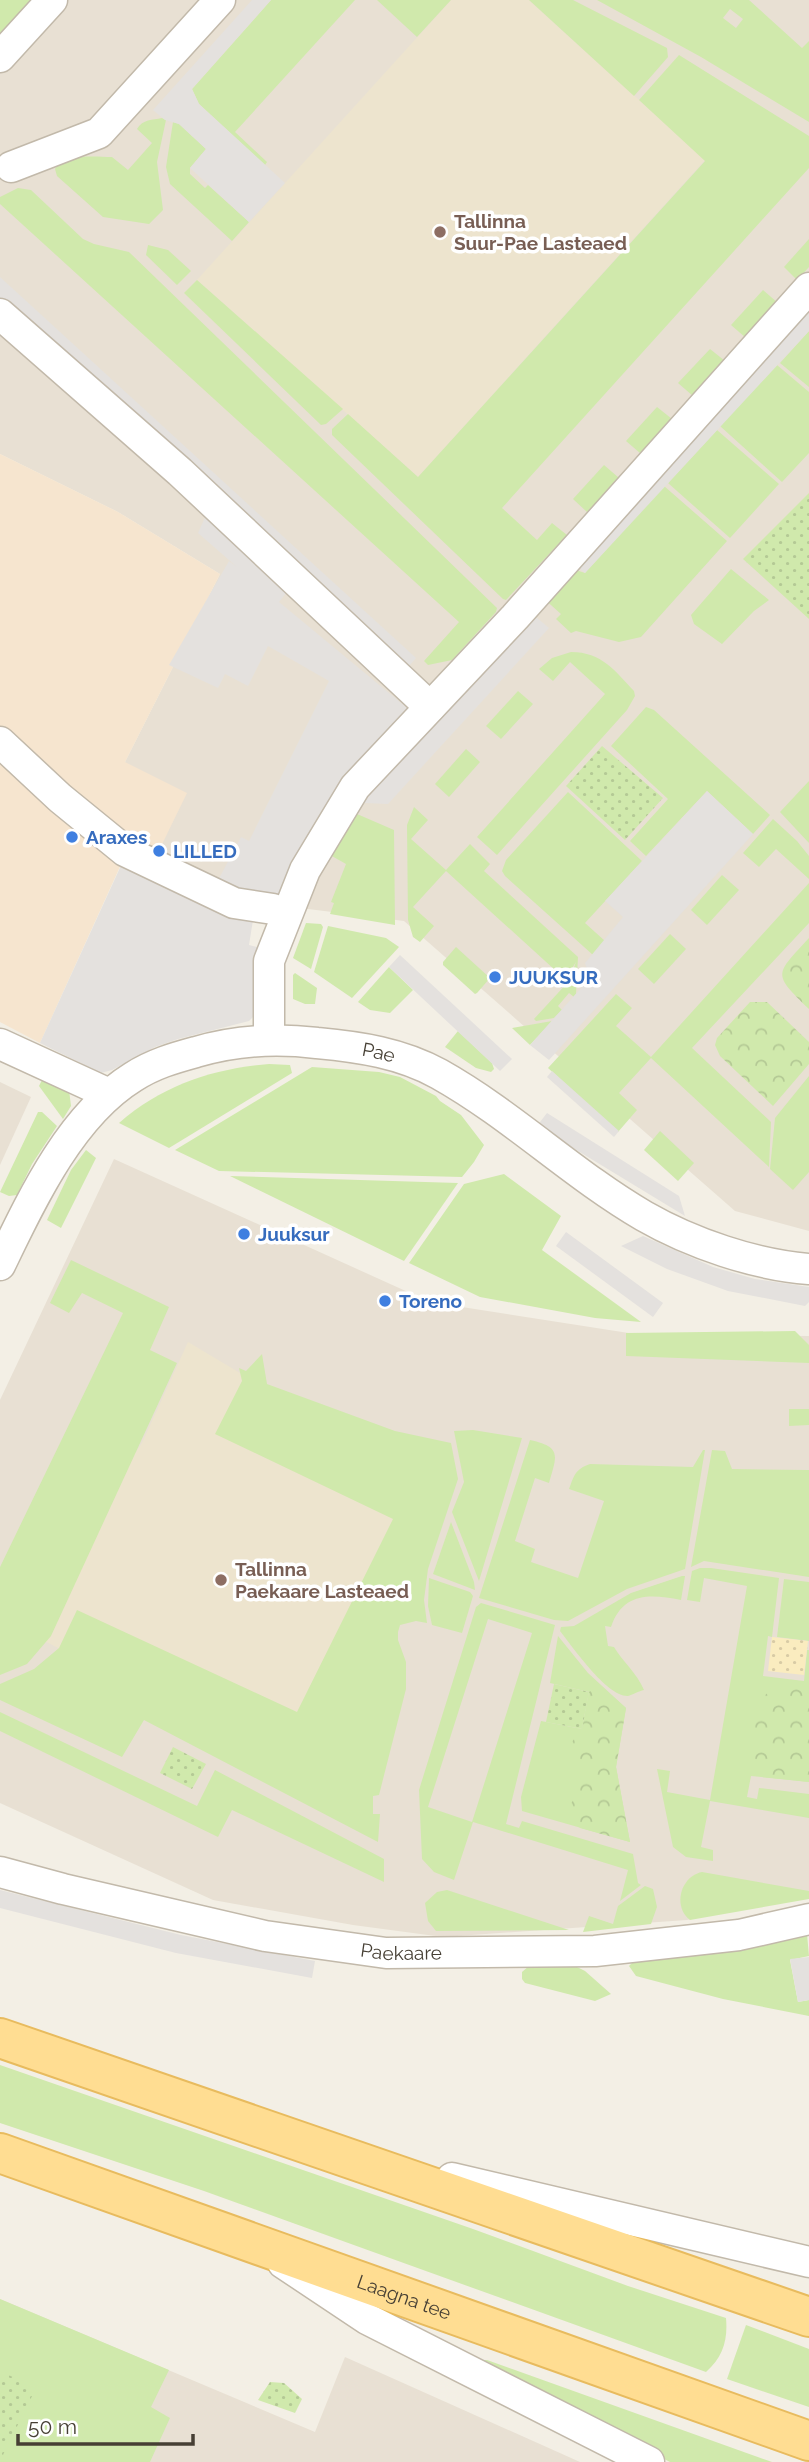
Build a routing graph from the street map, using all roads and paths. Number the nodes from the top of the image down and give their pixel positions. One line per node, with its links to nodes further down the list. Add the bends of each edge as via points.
1 (52, 0): 3 (street)
2 (220, 0): 4 (street, via 99,133)
3 (0, 57)
4 (4, 165)
5 (809, 288): 7 (street)
6 (0, 314): 7 (street, via 180,472)
7 (430, 707): 10 (street, via 355,787 305,870 269,961)
8 (0, 742): 9 (street, via 125,851 234,903)
9 (273, 909)
10 (269, 1040): 12 (street, Pae, via 223,1044 161,1062); 15 (street, Pae, via 365,1048 418,1064 482,1101 644,1216 736,1254)
11 (0, 1044): 12 (street)
12 (109, 1094): 13 (street, Pae, via 48,1174)
13 (11, 1213): 14 (street, Pae)
14 (0, 1265)
15 (809, 1269)
16 (0, 1872): 17 (street, Paekaare, via 265,1936 386,1953 595,1951 739,1936)
17 (809, 1919)
18 (0, 2038): 19 (main road)
19 (307, 2145): 22 (street); 23 (main road)
20 (0, 2153): 21 (main road, Laagna tee)
21 (244, 2238): 24 (main road, Laagna tee); 25 (street, via 367,2319)
22 (809, 2262)
23 (809, 2317)
24 (809, 2441)
25 (649, 2462)

